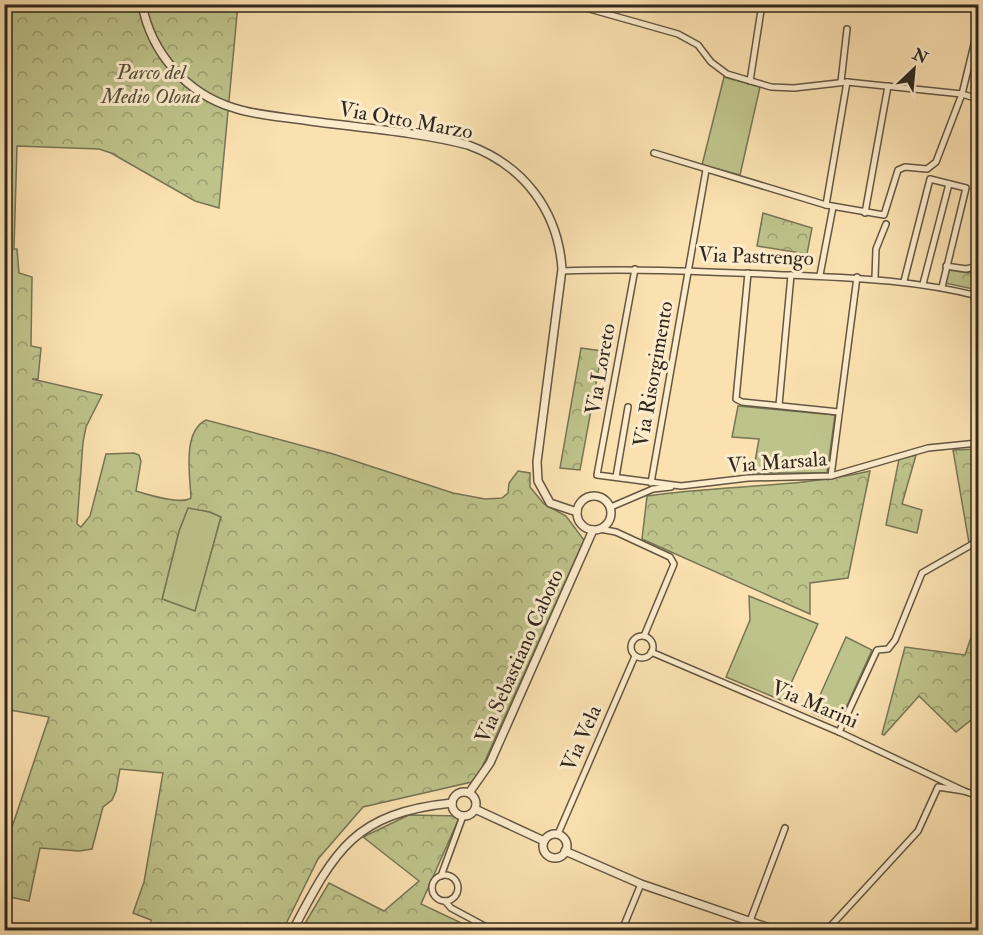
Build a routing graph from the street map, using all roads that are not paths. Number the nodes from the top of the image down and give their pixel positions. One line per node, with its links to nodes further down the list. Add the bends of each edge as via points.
1 (142, 4): 22 (street, Via Otto Marzo, via 152,36 166,60 193,87 218,102 254,113 458,142 496,158 521,176 541,200 558,238)
2 (573, 4): 6 (street, via 688,39 718,69)
3 (762, 4): 6 (street)
4 (978, 28): 9 (street)
5 (847, 29): 7 (street)
6 (750, 81): 7 (street, via 794,88)
7 (844, 82): 8 (street); 14 (street)
8 (888, 86): 9 (street); 16 (street)
9 (962, 94): 10 (street); 16 (street, via 934,166 901,168 896,173 886,213)
10 (978, 99)
11 (654, 153): 12 (street)
12 (706, 170): 14 (street); 21 (street, Via Risorgimento)
13 (949, 184): 18 (street, via 966,188); 28 (street, via 930,179); 29 (street)
14 (826, 205): 15 (street)
15 (833, 207): 16 (street); 25 (street)
16 (865, 213)
17 (886, 224): 27 (street, via 876,249)
18 (946, 266): 19 (street); 30 (street)
19 (978, 266)
20 (635, 268): 21 (street, Via Pastrengo); 22 (street, Via Pastrengo); 36 (street, Via Loreto)
21 (689, 270): 23 (street, Via Pastrengo); 39 (street, Via Risorgimento)
22 (562, 271): 42 (street, Via Otto Marzo, via 537,469 541,490 550,503)
23 (748, 273): 24 (street, Via Pastrengo); 32 (street, via 735,396 742,402)
24 (791, 275): 25 (street, Via Pastrengo); 32 (street)
25 (820, 275): 26 (street, Via Pastrengo)
26 (857, 277): 27 (street, Via Pastrengo); 34 (street)
27 (874, 278): 28 (street, Via Pastrengo)
28 (904, 281): 29 (street, Via Pastrengo)
29 (923, 284): 30 (street, Via Pastrengo)
30 (942, 287): 31 (street, Via Pastrengo)
31 (978, 296)
32 (779, 405): 34 (street)
33 (628, 407): 38 (street)
34 (839, 412): 37 (street)
35 (978, 443): 37 (street, Via Marsala, via 928,448)
36 (597, 475): 38 (street, Via Marsala)
37 (831, 476): 40 (street, Via Marsala, via 748,478)
38 (616, 477): 39 (street, Via Marsala)
39 (651, 483): 40 (street, Via Marsala)
40 (681, 486): 41 (street, Via Marsala, via 653,489)
41 (611, 507): 42 (street, via 603,498 592,496 581,501); 43 (street, via 611,518)
42 (577, 512): 43 (street, via 583,526)
43 (597, 530): 45 (street, Via Vela, via 616,532 670,557 674,564); 50 (street, Via Sebastiano Caboto, via 490,763)
44 (978, 541): 48 (street, via 922,573 895,640 888,649 876,650)
45 (644, 636): 46 (street, via 652,642); 47 (street, Via Vela, via 632,642)
46 (651, 652): 47 (street, via 646,657); 48 (street, Via Marini)
47 (635, 656): 56 (street, Via Vela)
48 (839, 732): 49 (street, Via Marini)
49 (964, 791): 51 (street, Via Marini); 67 (street, via 938,788 918,831)
50 (470, 793): 52 (street, Via Sebastiano Caboto, via 458,793); 53 (street, via 475,798)
51 (978, 796)
52 (452, 803): 54 (street); 63 (street, via 411,809 358,833 324,872)
53 (475, 809): 54 (street); 57 (street)
54 (463, 816): 59 (street)
55 (785, 828): 62 (street)
56 (558, 834): 57 (street); 58 (street, via 566,841)
57 (544, 841): 58 (street, via 543,849 548,855 556,857)
58 (565, 851): 60 (street)
59 (441, 876): 61 (street, via 432,884 432,892); 61 (street, via 453,879 457,886 456,895)
60 (641, 884): 62 (street); 65 (street)
61 (445, 901): 64 (street)
62 (750, 921): 66 (street)
63 (293, 930)
64 (492, 930)
65 (622, 930)
66 (775, 930)
67 (827, 930)

